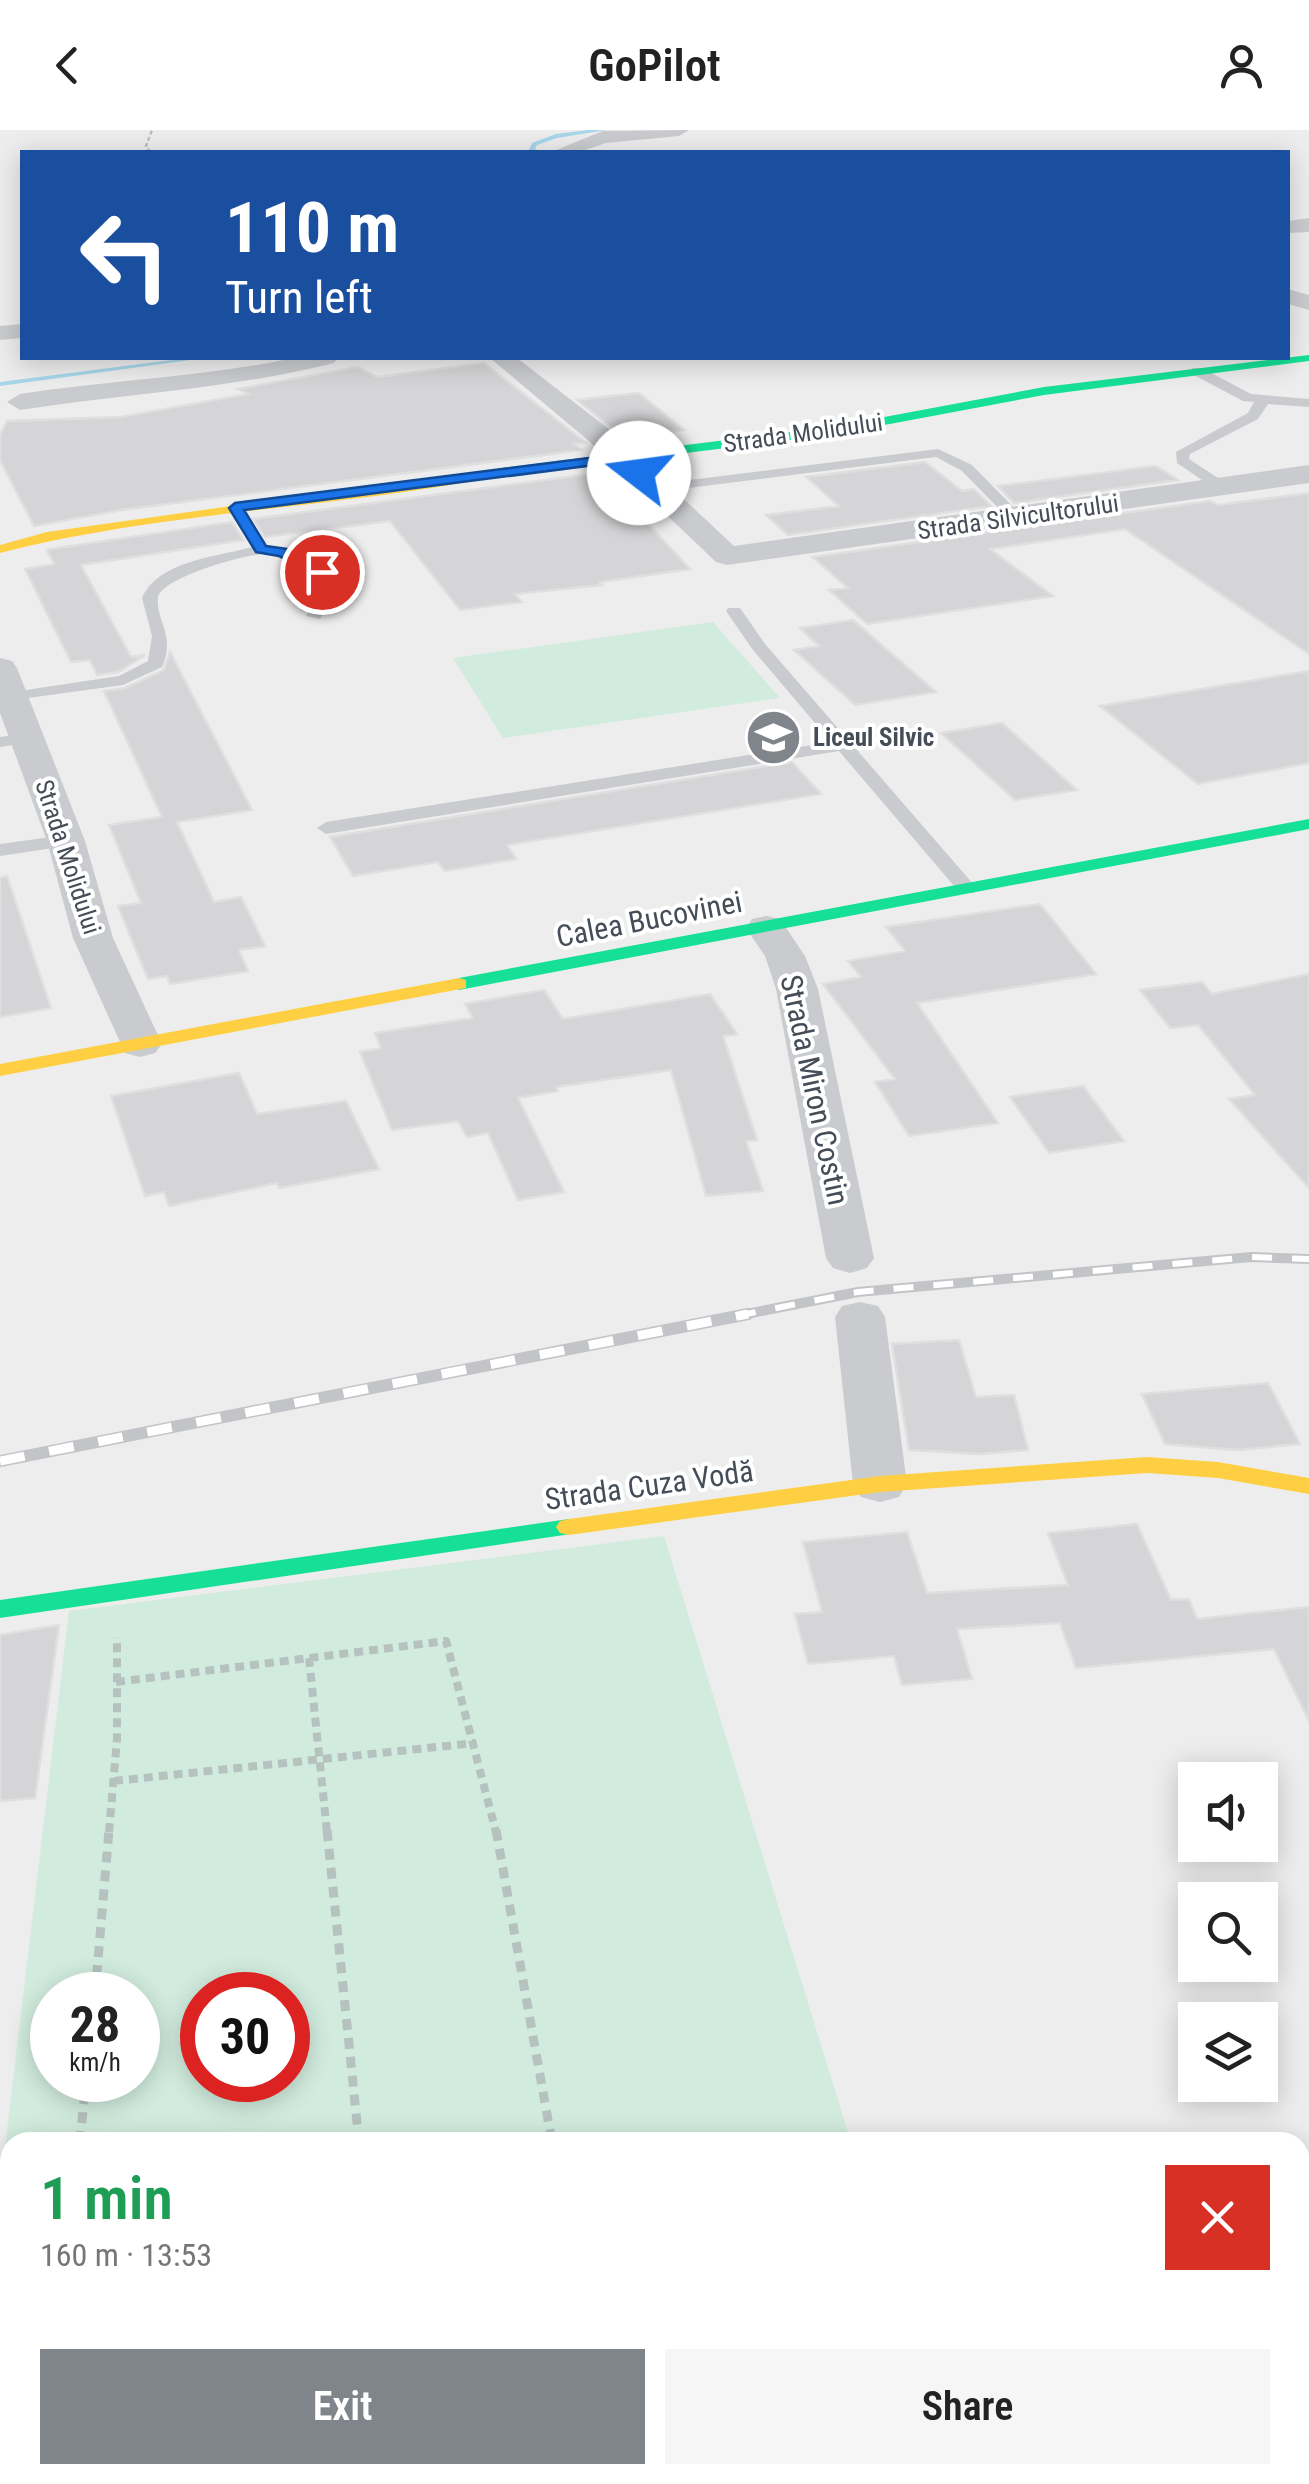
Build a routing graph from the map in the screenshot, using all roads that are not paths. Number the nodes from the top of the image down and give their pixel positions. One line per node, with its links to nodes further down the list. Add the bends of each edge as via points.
1 (679, 130): 2 (street, via 603,136)
2 (566, 150)
3 (1309, 358): 6 (main road, Strada Molidului)
4 (316, 360): 8 (street, via 254,374)
5 (505, 360): 10 (street)
6 (1196, 371): 7 (lane); 10 (main road, Strada Molidului)
7 (1260, 400): 9 (lane); 12 (lane, via 1262,408 1253,416 1183,452 1182,460)
8 (20, 402)
9 (1309, 403)
10 (620, 458): 13 (street); 14 (main road, Strada Molidului)
11 (1309, 474): 12 (street, Strada Silvicultorului)
12 (1222, 487): 15 (street, Strada Silvicultorului)
13 (658, 488): 15 (lane, via 938,453 967,468); 15 (street, Strada Silvicultorului, via 727,556)
14 (235, 508): 16 (main road, Strada Molidului); 17 (lane)
15 (1015, 517)
16 (0, 549)
17 (261, 549): 19 (lane, via 322,572 329,594); 20 (lane, via 156,584 150,598 160,636 156,664 142,674)
18 (734, 611): 22 (lane)
19 (314, 616)
20 (6, 683): 21 (street, Strada Molidului)
21 (14, 740): 25 (street, Strada Molidului)
22 (843, 745): 24 (lane); 27 (lane)
23 (1309, 824): 27 (main road, Calea Bucovinei)
24 (326, 828)
25 (66, 840): 26 (lane); 29 (street, Strada Molidului, via 94,938)
26 (0, 850)
27 (967, 889): 28 (main road, Calea Bucovinei)
28 (766, 928): 29 (main road, Calea Bucovinei); 31 (street, Strada Miron Costin, via 797,988)
29 (140, 1044): 30 (main road, Calea Bucovinei)
30 (0, 1070)
31 (850, 1258)
32 (860, 1317): 33 (street)
33 (880, 1484): 34 (main road, Strada Cuza Vodă, via 1147,1464); 35 (main road, Strada Cuza Vodă)
34 (1309, 1486)
35 (0, 1608)

